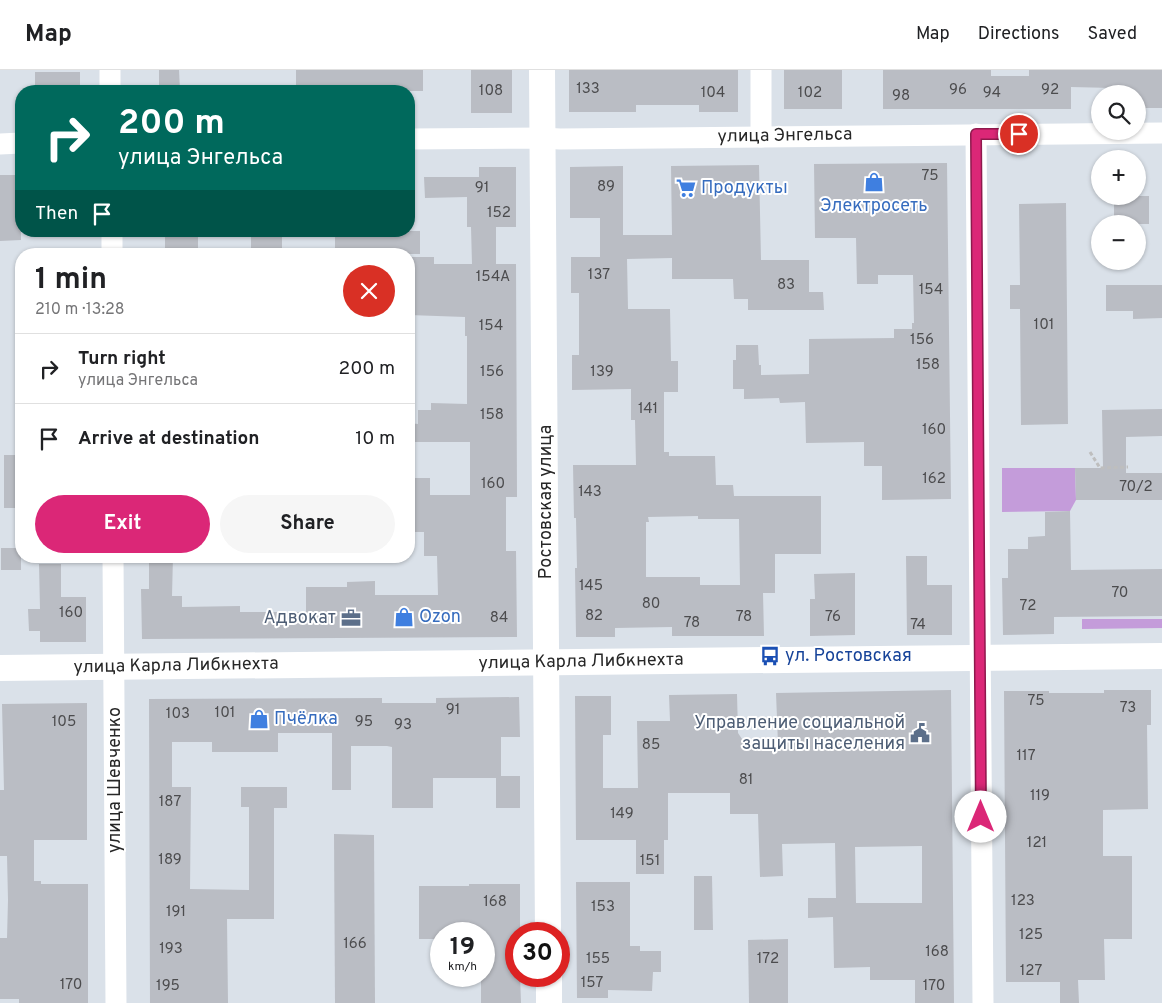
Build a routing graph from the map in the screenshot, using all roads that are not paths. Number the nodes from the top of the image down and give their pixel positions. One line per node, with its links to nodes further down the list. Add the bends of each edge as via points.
1 (110, 70): 4 (street)
2 (542, 70): 8 (street, Ростовская улица)
3 (761, 70): 7 (street)
4 (110, 85)
5 (1162, 132): 6 (street, улица Энгельса)
6 (976, 134): 7 (street, улица Энгельса); 14 (street)
7 (761, 137): 8 (street, улица Энгельса)
8 (543, 138): 9 (street, улица Энгельса); 15 (street, Ростовская улица)
9 (415, 139)
10 (15, 143): 11 (street)
11 (0, 144)
12 (113, 563): 16 (street, улица Шевченко)
13 (1162, 656): 14 (street, улица Карла Либкнехта)
14 (980, 658): 15 (street, улица Карла Либкнехта); 22 (street)
15 (547, 662): 16 (street, улица Карла Либкнехта); 18 (street, Ростовская улица)
16 (114, 667): 17 (street, улица Карла Либкнехта); 20 (street, улица Шевченко)
17 (0, 668)
18 (548, 922)
19 (549, 987): 21 (street)
20 (116, 1003)
21 (549, 1003)
22 (983, 1003)

